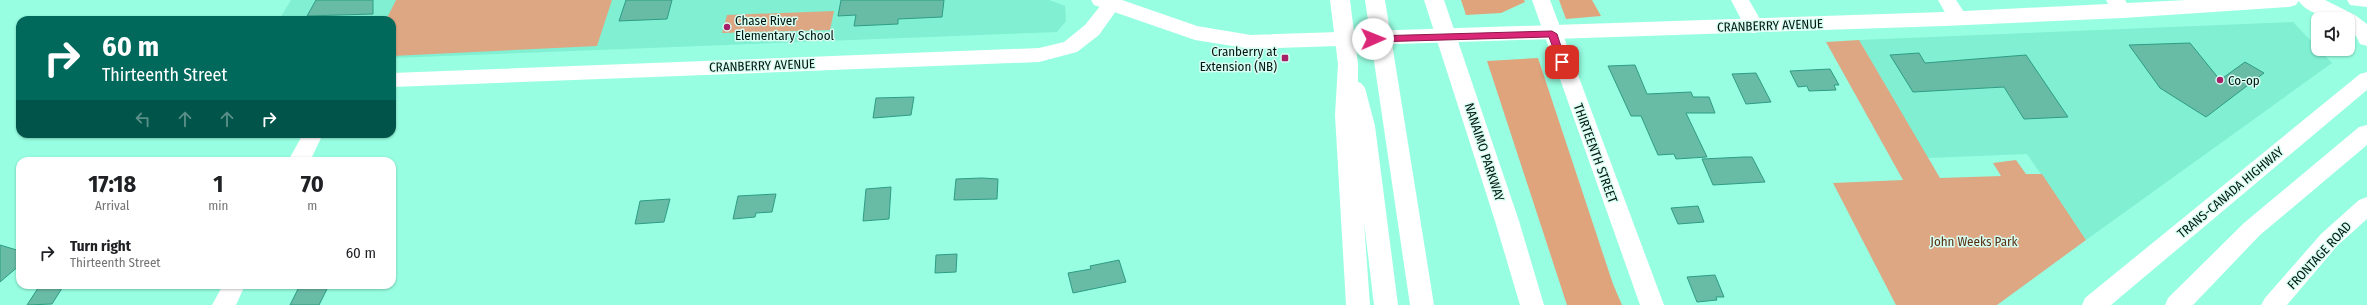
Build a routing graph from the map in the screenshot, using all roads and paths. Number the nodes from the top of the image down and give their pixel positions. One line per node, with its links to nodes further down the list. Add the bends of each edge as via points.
1 (1540, 0): 17 (street, THIRTEENTH STREET)
2 (1740, 0): 16 (street)
3 (1947, 0): 14 (street)
4 (2289, 0): 9 (main road, CRANBERRY AVENUE)
5 (2308, 0): 13 (main road)
6 (2357, 0): 7 (main road)
7 (2367, 0)
8 (1107, 2): 17 (main road, CRANBERRY AVENUE, via 1195,33 1251,42); 21 (street, CRANBERRY AVENUE, via 1092,30 1070,46 1039,55)
9 (2119, 5): 14 (main road, CRANBERRY AVENUE)
10 (1436, 6): 31 (main road, NANAIMO PARKWAY)
11 (1341, 7): 19 (main road)
12 (1376, 7): 30 (main road)
13 (2333, 12)
14 (1958, 18): 16 (main road, CRANBERRY AVENUE)
15 (2355, 25): 18 (main road, via 2364,32)
16 (1754, 26): 17 (main road, CRANBERRY AVENUE)
17 (1552, 34): 32 (street, THIRTEENTH STREET)
18 (2367, 39)
19 (1348, 64): 28 (main road, via 1346,115); 29 (main road, via 1364,126)
20 (2367, 79): 33 (main road, TRANS-CANADA HIGHWAY)
21 (396, 80)
22 (2367, 133): 34 (main road, via 2252,229)
23 (311, 138): 24 (street)
24 (301, 157)
25 (2367, 206): 35 (street, FRONTAGE ROAD, via 2329,240)
26 (232, 289): 27 (street)
27 (224, 305)
28 (1358, 305)
29 (1386, 305)
30 (1422, 305)
31 (1532, 305)
32 (1652, 305)
33 (2094, 305)
34 (2177, 305)
35 (2273, 305)

